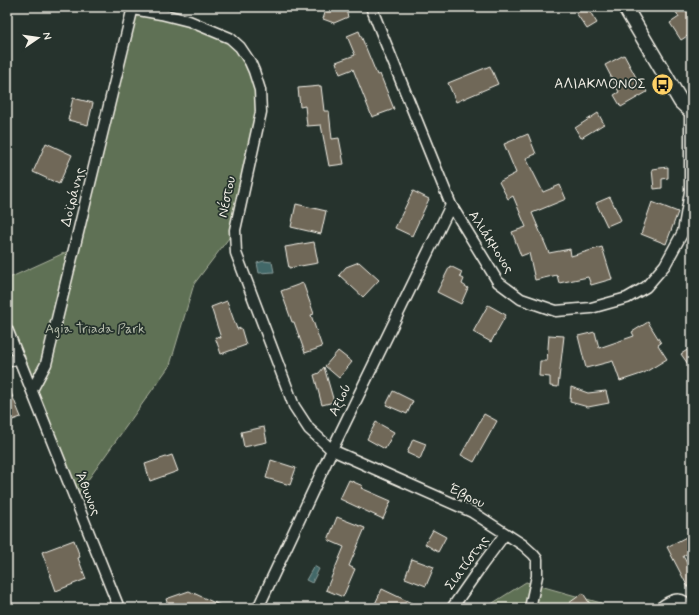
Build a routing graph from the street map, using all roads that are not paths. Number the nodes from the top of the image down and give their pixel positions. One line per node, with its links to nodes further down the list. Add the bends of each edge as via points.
1 (371, 7): 5 (street, Αλιάκμονος)
2 (625, 7): 4 (street, via 681,102)
3 (133, 8): 9 (street, Δοϊράνης, via 46,364); 10 (street, Νέστου, via 176,17 223,34 235,42 250,62 260,90 261,112 235,230 236,253 294,406 309,429)
4 (691, 112): 5 (street, Αλιάκμονος, via 690,192 683,232 665,265 646,287 627,298 591,308 556,311 521,299 498,282)
5 (451, 205): 10 (street, Αξιού)
6 (7, 329): 7 (street, Άθωνος)
7 (19, 358): 8 (street); 9 (street, Άθωνος)
8 (7, 362)
9 (32, 390): 12 (street, Άθωνος)
10 (332, 450): 11 (street, Έβρου, via 472,512); 13 (street, Αξιού)
11 (505, 534): 14 (street, Σιατίστης); 15 (street, Έβρου, via 523,545 537,559 537,576)
12 (119, 608)
13 (258, 608)
14 (452, 608)
15 (530, 608)
16 (660, 608): 17 (street, via 679,599)
17 (690, 608)

